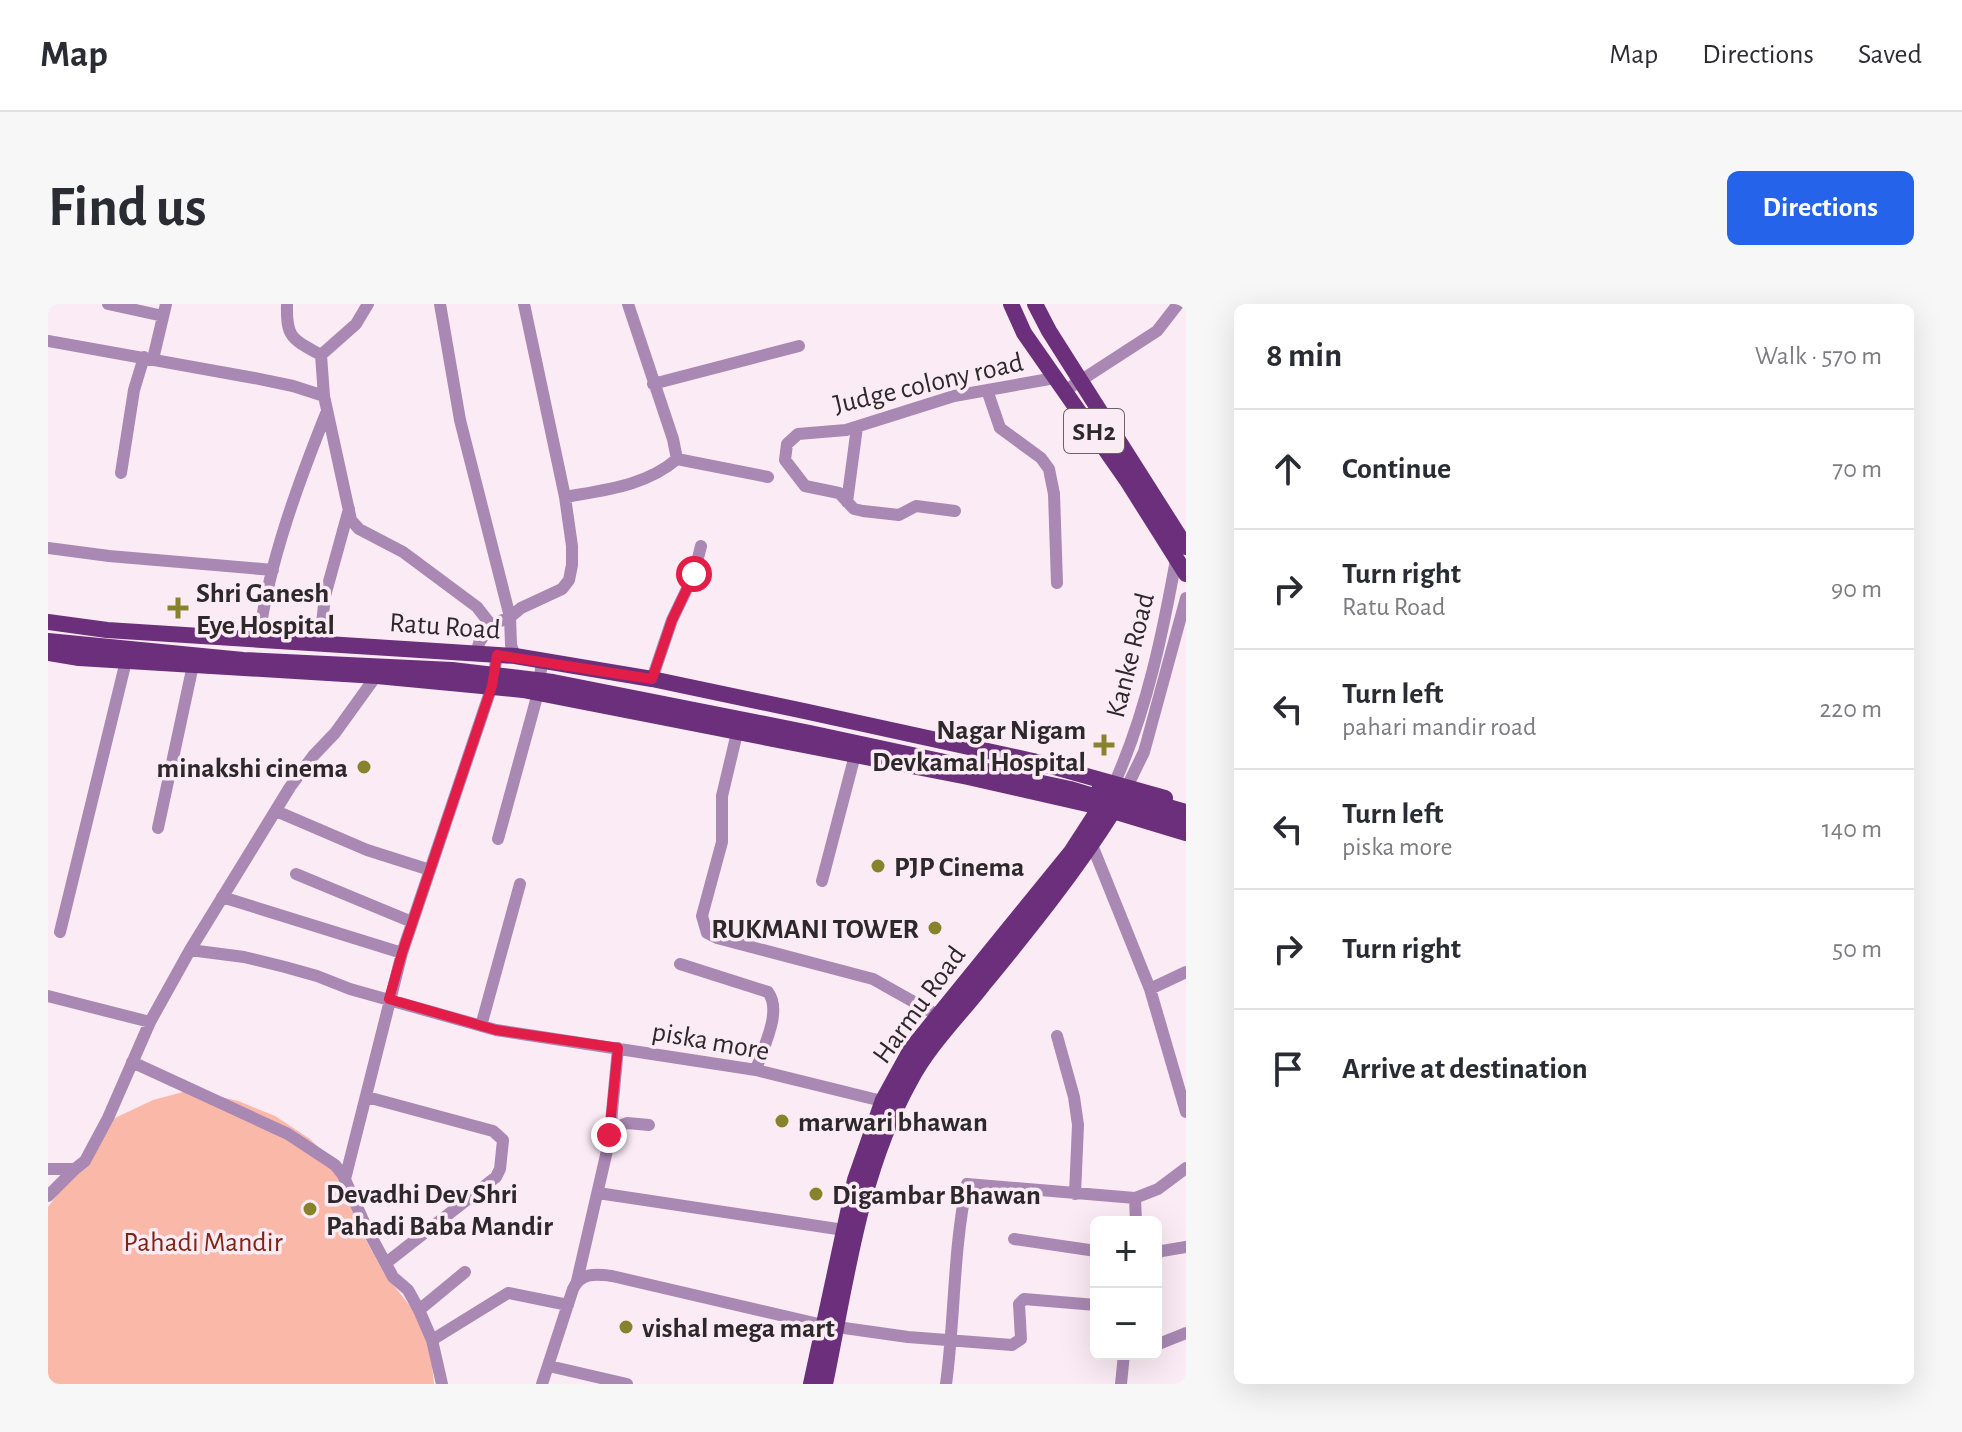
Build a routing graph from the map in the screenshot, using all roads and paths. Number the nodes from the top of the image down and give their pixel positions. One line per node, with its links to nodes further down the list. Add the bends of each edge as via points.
1 (108, 304): 10 (street)
2 (287, 304): 13 (street, via 290,337)
3 (368, 304): 13 (street, via 356,324)
4 (440, 304): 36 (street, via 460,420)
5 (524, 304): 25 (street)
6 (628, 304): 16 (street)
7 (1011, 304): 17 (main road, SH2, via 1024,333)
8 (1035, 304): 15 (main road, SH2)
9 (1178, 304): 15 (street, via 1157,331)
10 (164, 310): 14 (street)
11 (48, 341): 14 (street)
12 (799, 346): 16 (street)
13 (321, 355): 19 (street)
14 (148, 358): 19 (street); 23 (street, via 134,390)
15 (1081, 380): 17 (street); 30 (main road, SH2)
16 (653, 384): 22 (street)
17 (1061, 384): 18 (street, Judge colony road); 30 (main road, SH2, via 1128,482)
18 (987, 390): 21 (street, Judge colony road); 34 (street, via 1000,428 1049,469)
19 (324, 396): 20 (street)
20 (327, 411): 27 (street); 32 (street)
21 (857, 427): 26 (street); 26 (street, Judge colony road, via 798,434 784,453 805,486 839,493)
22 (677, 459): 24 (street); 25 (street, via 646,479)
23 (121, 473)
24 (768, 477)
25 (565, 497): 36 (street, via 572,546 569,580)
26 (847, 502): 28 (street, Judge colony road, via 854,509 893,515 916,506)
27 (349, 509): 38 (street, via 359,529 403,552 477,607); 42 (street, via 325,596)
28 (955, 511)
29 (701, 546): 52 (street)
30 (1181, 547): 33 (main road, SH2); 57 (street, Kanke Road)
31 (48, 548): 32 (street)
32 (273, 570): 40 (street)
33 (1186, 574)
34 (1057, 583)
35 (1186, 598): 57 (street, Kanke Road, via 1144,752)
36 (510, 617): 38 (street); 47 (street)
37 (48, 622): 40 (main road, Ratu Road)
38 (491, 625): 45 (street)
39 (48, 631): 61 (main road, bridge, via 555,672 1044,772)
40 (259, 639): 42 (main road, Ratu Road)
41 (48, 641): 62 (main road, bridge, via 553,682 1070,789)
42 (320, 642): 43 (main road, Ratu Road)
43 (392, 647): 45 (main road, Ratu Road); 51 (street)
44 (48, 653): 48 (main road, Ratu Road)
45 (476, 654): 46 (main road, Ratu Road)
46 (497, 655): 47 (main road, Ratu Road); 53 (street)
47 (515, 656): 49 (main road, Ratu Road)
48 (126, 661): 50 (main road, Ratu Road); 73 (street)
49 (542, 661): 52 (main road, Ratu Road); 54 (street)
50 (193, 665): 51 (main road, Ratu Road); 63 (street)
51 (377, 676): 53 (main road, Ratu Road); 60 (street)
52 (652, 679): 57 (main road, Ratu Road)
53 (492, 686): 54 (main road, Ratu Road); 67 (street)
54 (538, 693): 55 (main road, Ratu Road); 65 (street)
55 (737, 733): 56 (main road, Ratu Road); 81 (street, via 722,796 722,842 702,916 707,933 873,979)
56 (855, 755): 59 (main road, Ratu Road); 69 (street)
57 (1121, 784): 58 (main road, Ratu Road); 59 (main road, Harmu Road)
58 (1186, 805)
59 (1107, 808): 64 (main road, Ratu Road); 66 (main road, Harmu Road); 81 (main road, Harmu Road)
60 (276, 811): 67 (street); 71 (street)
61 (1186, 812)
62 (1186, 824)
63 (158, 828)
64 (1186, 833)
65 (498, 839)
66 (1092, 845): 78 (street); 89 (main road, Harmu Road)
67 (430, 870): 72 (street)
68 (296, 874): 72 (street)
69 (822, 881)
70 (520, 884): 83 (street)
71 (222, 897): 74 (street); 75 (street)
72 (412, 922): 75 (street)
73 (60, 932)
74 (190, 950): 80 (street, piska more, via 244,957); 82 (street)
75 (402, 953): 80 (street)
76 (680, 964): 87 (street, via 768,992 773,1010)
77 (1186, 972): 78 (street)
78 (1150, 989): 90 (street)
79 (48, 996): 82 (street)
80 (389, 999): 83 (street, piska more); 88 (street)
81 (937, 1015): 89 (main road, Harmu Road, via 911,1049)
82 (150, 1022): 86 (street)
83 (481, 1026): 85 (street, piska more)
84 (1057, 1036): 98 (street, via 1078,1125)
85 (618, 1048): 87 (street, piska more); 92 (street)
86 (132, 1062): 95 (street, via 108,1118 85,1161); 96 (street, via 288,1134 321,1153)
87 (756, 1070): 89 (street, piska more)
88 (367, 1097): 96 (street); 107 (street, via 493,1131 503,1140 496,1177)
89 (890, 1103): 102 (main road, Harmu Road, via 855,1180); 113 (main road, Harmu Road)
90 (1186, 1112)
91 (649, 1125): 92 (street, via 616,1125)
92 (609, 1135): 97 (street)
93 (1186, 1168): 100 (street)
94 (48, 1169): 95 (street)
95 (75, 1169): 99 (street)
96 (345, 1179): 107 (street)
97 (598, 1193): 102 (street); 109 (street)
98 (1075, 1194): 100 (street); 115 (street, via 967,1184)
99 (48, 1196)
100 (1135, 1198): 101 (street)
101 (1136, 1216)
102 (844, 1230): 113 (main road, Harmu Road)
103 (1014, 1239): 105 (street)
104 (1186, 1247): 106 (street)
105 (1090, 1250)
106 (1162, 1251)
107 (386, 1263): 112 (street)
108 (465, 1272): 112 (street)
109 (577, 1281): 111 (street); 113 (street, via 588,1275 612,1276)
110 (1090, 1304): 115 (street, via 1024,1299 1019,1304 1018,1343)
111 (568, 1305): 116 (street, via 508,1293); 119 (street)
112 (419, 1310): 116 (street)
113 (830, 1326): 115 (street); 123 (main road, Harmu Road); 124 (main road, Harmu Road)
114 (1186, 1333): 117 (street)
115 (951, 1339): 125 (street)
116 (432, 1340): 120 (street)
117 (1162, 1343)
118 (1126, 1360): 126 (street)
119 (549, 1366): 121 (street); 122 (street)
120 (442, 1384)
121 (542, 1384)
122 (627, 1384)
123 (811, 1384)
124 (825, 1384)
125 (946, 1384)
126 (1121, 1384)

